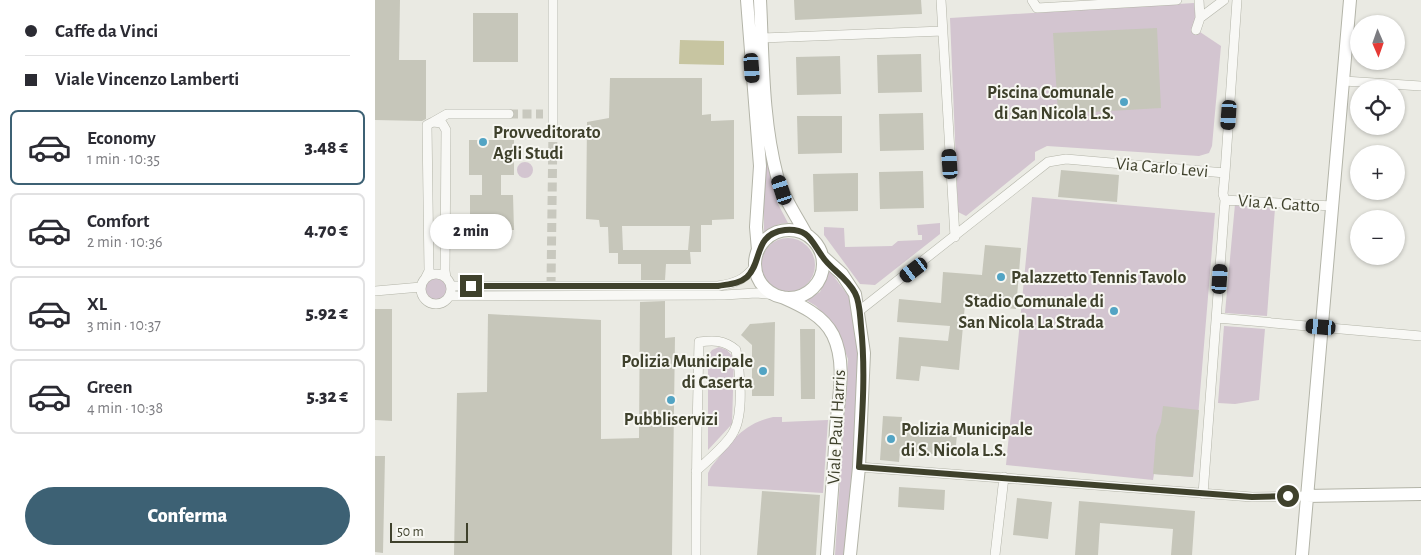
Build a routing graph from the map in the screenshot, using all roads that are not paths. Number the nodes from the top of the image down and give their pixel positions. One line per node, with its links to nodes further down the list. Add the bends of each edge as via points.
1 (553, 0): 19 (street, via 548,114)
2 (747, 0): 25 (street, via 759,166 755,227)
3 (759, 0): 14 (street)
4 (941, 0): 13 (street)
5 (1032, 0): 6 (street, via 1037,8)
6 (1177, 0)
7 (1199, 0): 11 (street)
8 (1224, 0): 11 (street)
9 (1237, 0): 20 (street)
10 (1350, 0): 15 (street)
11 (1200, 18): 12 (street)
12 (1197, 30)
13 (943, 31): 14 (street); 24 (street)
14 (762, 38): 23 (street, via 768,127 777,176)
15 (1344, 81): 16 (street); 22 (street)
16 (1421, 86)
17 (509, 114): 18 (street, via 447,114)
18 (432, 122): 28 (street, via 427,125 429,270); 29 (street, via 442,123 446,130)
19 (553, 128)
20 (1225, 173): 21 (street, Via Carlo Levi); 24 (street, Via Carlo Levi, via 1066,159 1048,162)
21 (1225, 200): 22 (street, Via A. Gatto); 37 (street, Via Carlo Levi)
22 (1332, 206): 38 (street)
23 (806, 234): 25 (street, via 783,230 773,234); 26 (street)
24 (955, 237): 36 (street, Via Carlo Levi)
25 (757, 250): 27 (street)
26 (822, 256): 34 (street, via 820,275 809,291 791,297); 36 (street, Viale Paul Harris, via 851,287)
27 (755, 266): 29 (street, via 746,278 718,286); 34 (street, Viale Paul Harris, via 759,280)
28 (426, 278): 29 (street, via 438,274); 30 (street)
29 (449, 282): 33 (street)
30 (421, 287): 32 (street); 35 (street)
31 (375, 291): 32 (street)
32 (398, 291): 35 (street, via 415,292)
33 (449, 296): 34 (street, via 755,293); 35 (street, via 437,304)
34 (779, 296): 47 (street, Viale Paul Harris, via 803,306 822,321 832,334 839,353 840,390)
35 (423, 297)
36 (859, 311): 40 (street, Viale Paul Harris, via 863,362)
37 (1217, 318): 38 (street); 43 (street, Via Carlo Levi)
38 (1321, 327): 39 (street); 45 (street)
39 (1421, 335)
40 (859, 467): 42 (street); 48 (street, Viale Paul Harris)
41 (696, 471): 41 (street, via 734,433 739,418 739,365 736,350 727,342 699,342); 46 (street)
42 (1004, 476): 43 (street); 49 (street)
43 (1203, 494): 45 (street)
44 (1421, 494): 45 (street)
45 (1306, 496): 50 (street)
46 (695, 555)
47 (827, 555)
48 (850, 555)
49 (995, 555)
50 (1301, 555)

